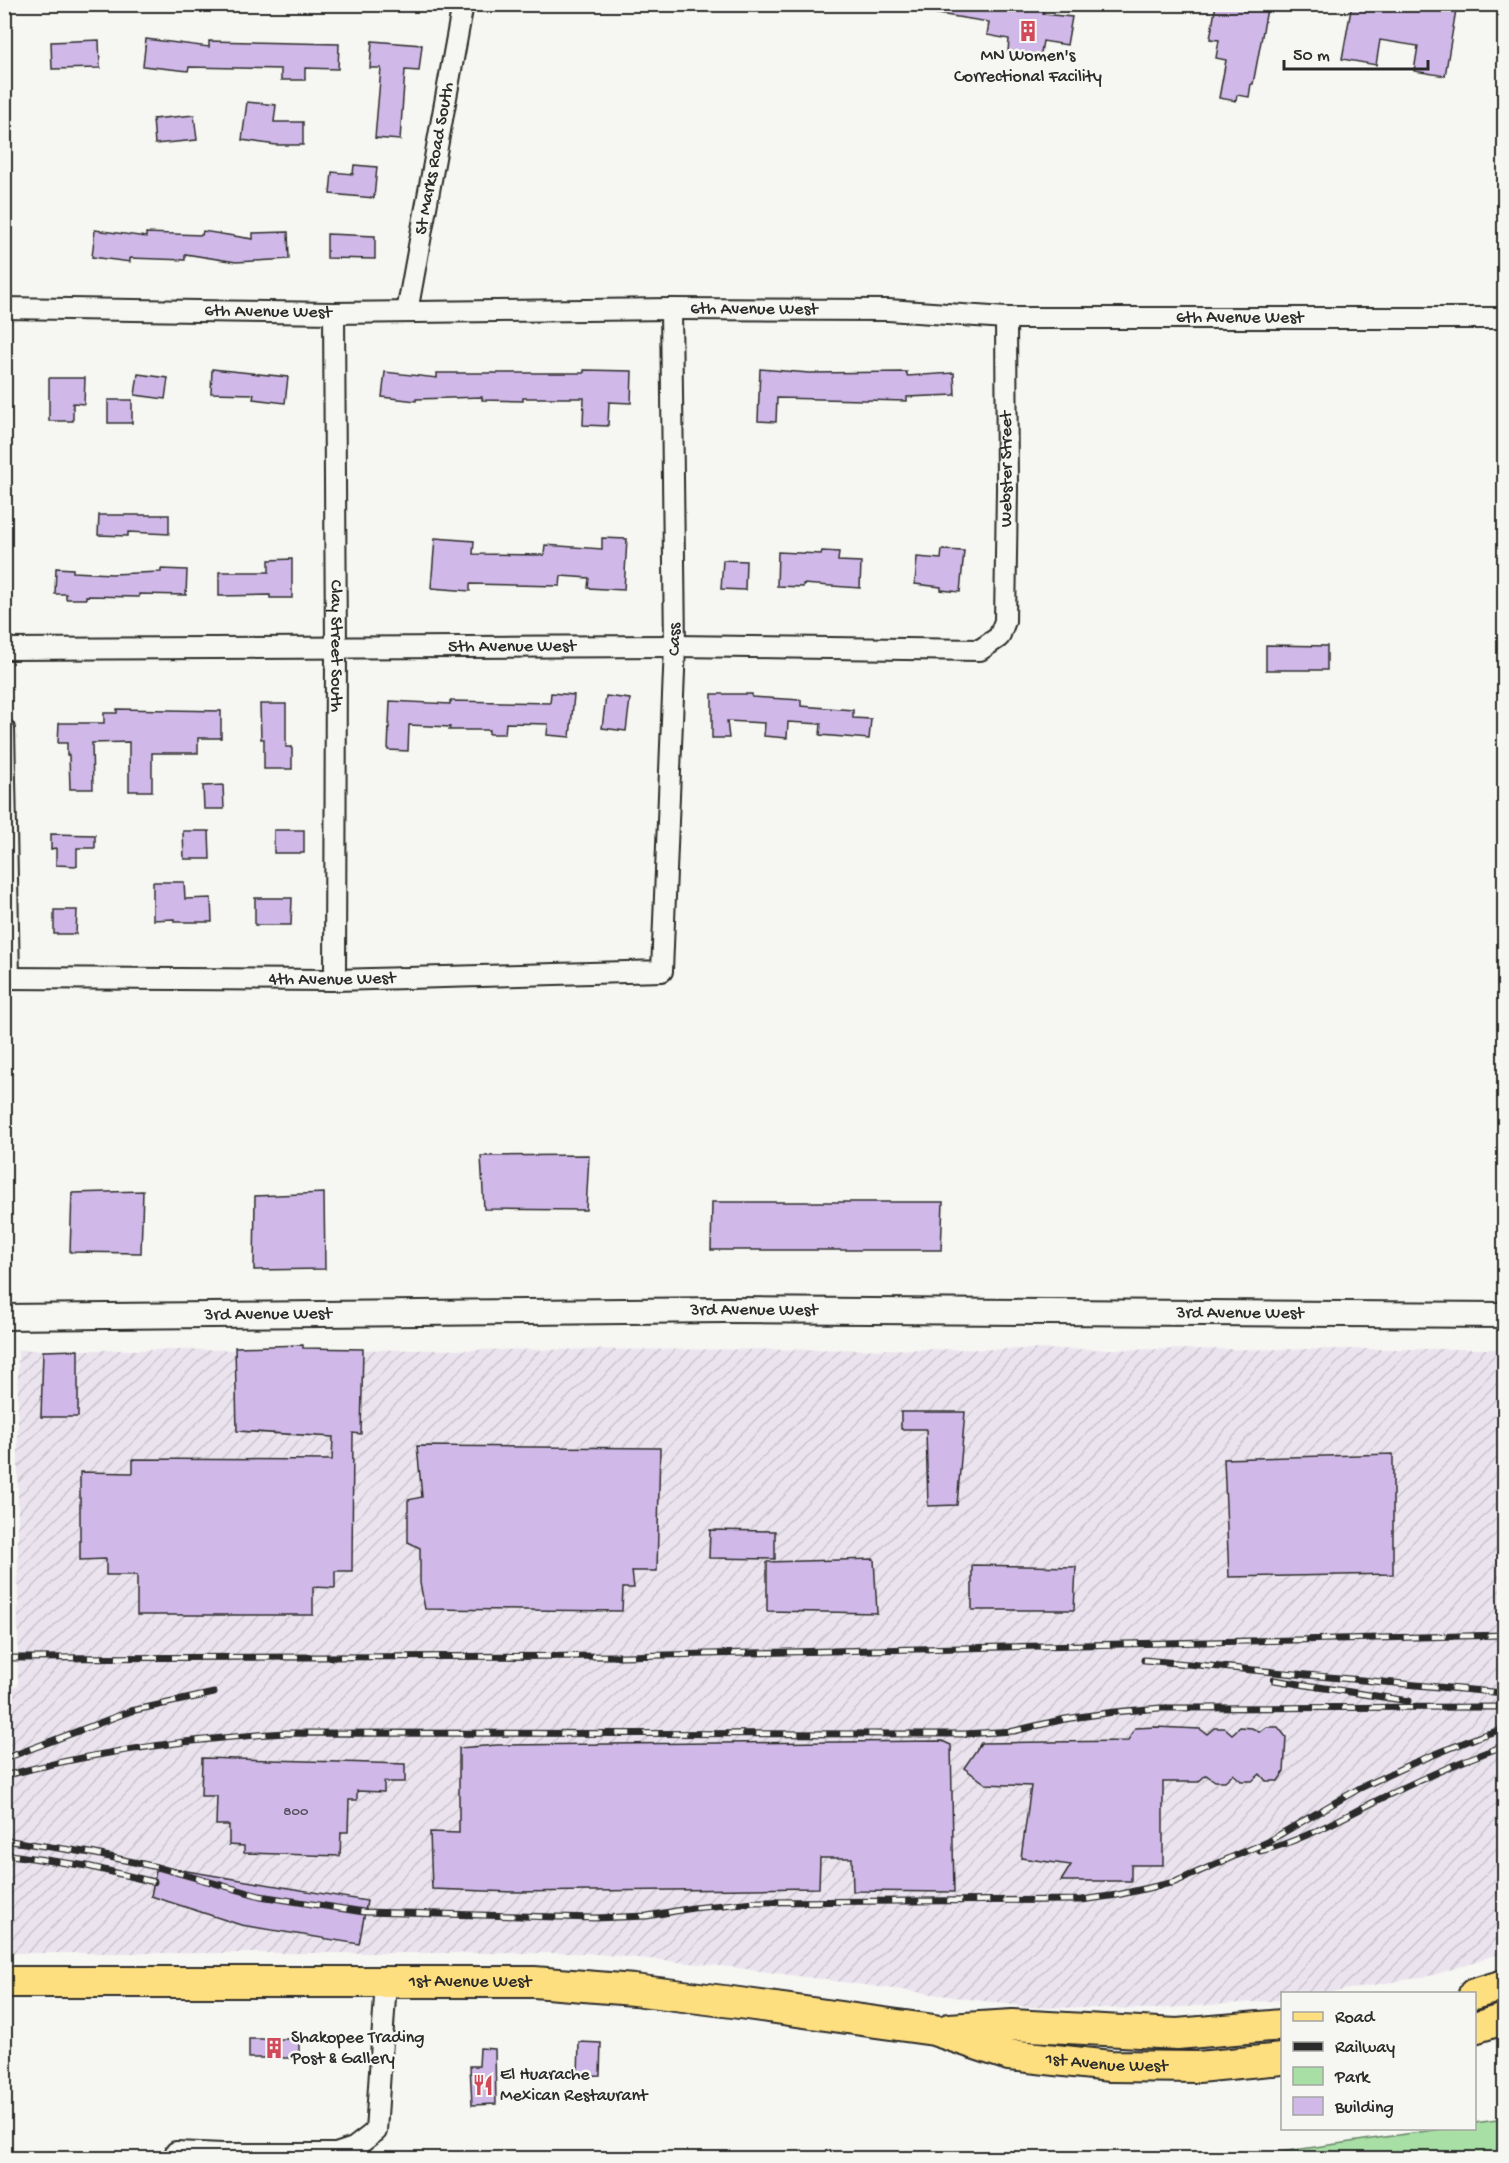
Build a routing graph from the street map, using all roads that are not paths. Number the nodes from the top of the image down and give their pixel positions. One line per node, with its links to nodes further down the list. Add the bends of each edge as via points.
1 (463, 4): 4 (street, St Marks Road South)
2 (4, 308): 5 (street, 6th Avenue West)
3 (671, 309): 4 (street, 6th Avenue West); 6 (street, 6th Avenue West, via 888,310); 9 (street, Cass)
4 (407, 312): 5 (street, 6th Avenue West)
5 (334, 313): 10 (street, Clay Street South)
6 (1006, 318): 7 (street, 6th Avenue West); 8 (street, Webster Street)
7 (1504, 318)
8 (1005, 621): 9 (street, 5th Avenue West, via 999,637 980,650)
9 (675, 645): 10 (street, 5th Avenue West); 13 (street, Cass)
10 (336, 647): 11 (street, 5th Avenue West); 15 (street, Clay Street South)
11 (4, 649)
12 (4, 729): 14 (street)
13 (662, 971): 15 (street, 4th Avenue West)
14 (7, 978): 15 (street, 4th Avenue West)
15 (335, 980)
16 (1504, 1315): 17 (street, 3rd Avenue West, via 714,1310)
17 (4, 1317)
18 (4, 1982): 19 (main road, 1st Avenue West)
19 (386, 1982): 25 (main road, 1st Avenue West, via 534,1982 634,1990); 27 (street, via 376,2132 354,2148 336,2154)
20 (1504, 1985): 21 (main road)
21 (1476, 1993)
22 (1504, 2019): 24 (main road)
23 (1281, 2025): 25 (main road, 1st Avenue West, via 1177,2034 1012,2025)
24 (1476, 2027)
25 (934, 2030): 26 (main road, 1st Avenue West, via 1009,2055 1110,2066 1198,2067)
26 (1281, 2059)
27 (176, 2152)

